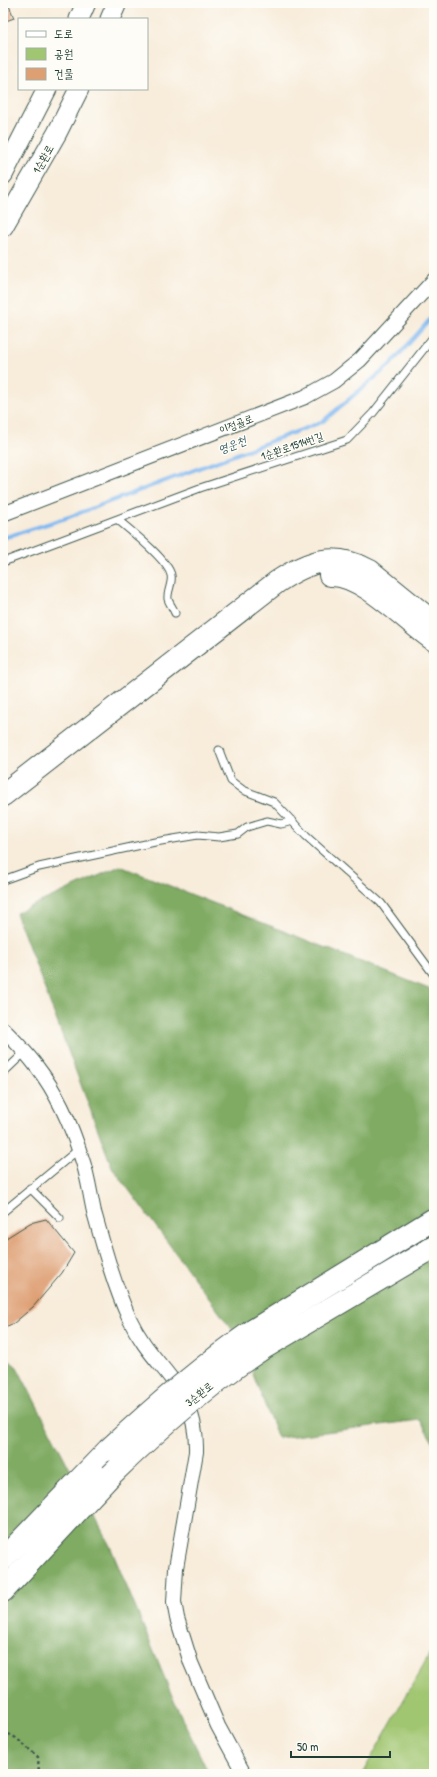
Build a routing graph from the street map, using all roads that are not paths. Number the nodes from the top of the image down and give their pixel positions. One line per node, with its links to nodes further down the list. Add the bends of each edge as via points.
1 (86, 3): 3 (street)
2 (117, 3): 4 (street)
3 (79, 18)
4 (110, 18)
5 (47, 90): 7 (street)
6 (78, 90): 8 (street, 1순환로)
7 (3, 175)
8 (3, 227)
9 (434, 280): 11 (street, 이정골로, via 360,360 334,381 305,397)
10 (434, 336): 12 (lane, 1순환로1514번길, via 373,413 347,440 200,488)
11 (3, 514)
12 (118, 520): 13 (lane, 1순환로1514번길); 14 (lane, via 139,537 171,573 168,598)
13 (3, 562)
14 (175, 613)
15 (434, 623): 18 (highway, via 370,571 358,565 327,560 309,564 277,582)
16 (434, 640): 19 (highway, via 355,581 338,574 320,575 292,585)
17 (219, 750): 20 (lane, via 231,781 243,790 274,802)
18 (3, 795)
19 (3, 806)
20 (293, 821): 21 (lane, via 281,824 267,821 247,827 238,834 219,837 198,835 155,842 39,867); 22 (lane, via 306,836 381,903)
21 (3, 880)
22 (434, 975)
23 (3, 1029): 24 (street)
24 (25, 1052): 25 (lane); 26 (street, via 39,1068 59,1103)
25 (3, 1072)
26 (79, 1149): 27 (lane); 35 (street, via 104,1244 129,1317 147,1348 180,1389 191,1410 196,1452 176,1568 176,1618 191,1663 218,1726)
27 (30, 1188): 28 (lane); 29 (lane)
28 (3, 1212)
29 (60, 1218)
30 (434, 1220): 32 (highway, 3순환로)
31 (434, 1247): 32 (highway, 3순환로)
32 (257, 1340): 33 (highway, 3순환로, bridge, via 223,1351 173,1390 108,1450); 34 (highway, 3순환로, bridge, via 232,1368 188,1403 110,1475)
33 (3, 1559)
34 (3, 1591)
35 (244, 1774)

